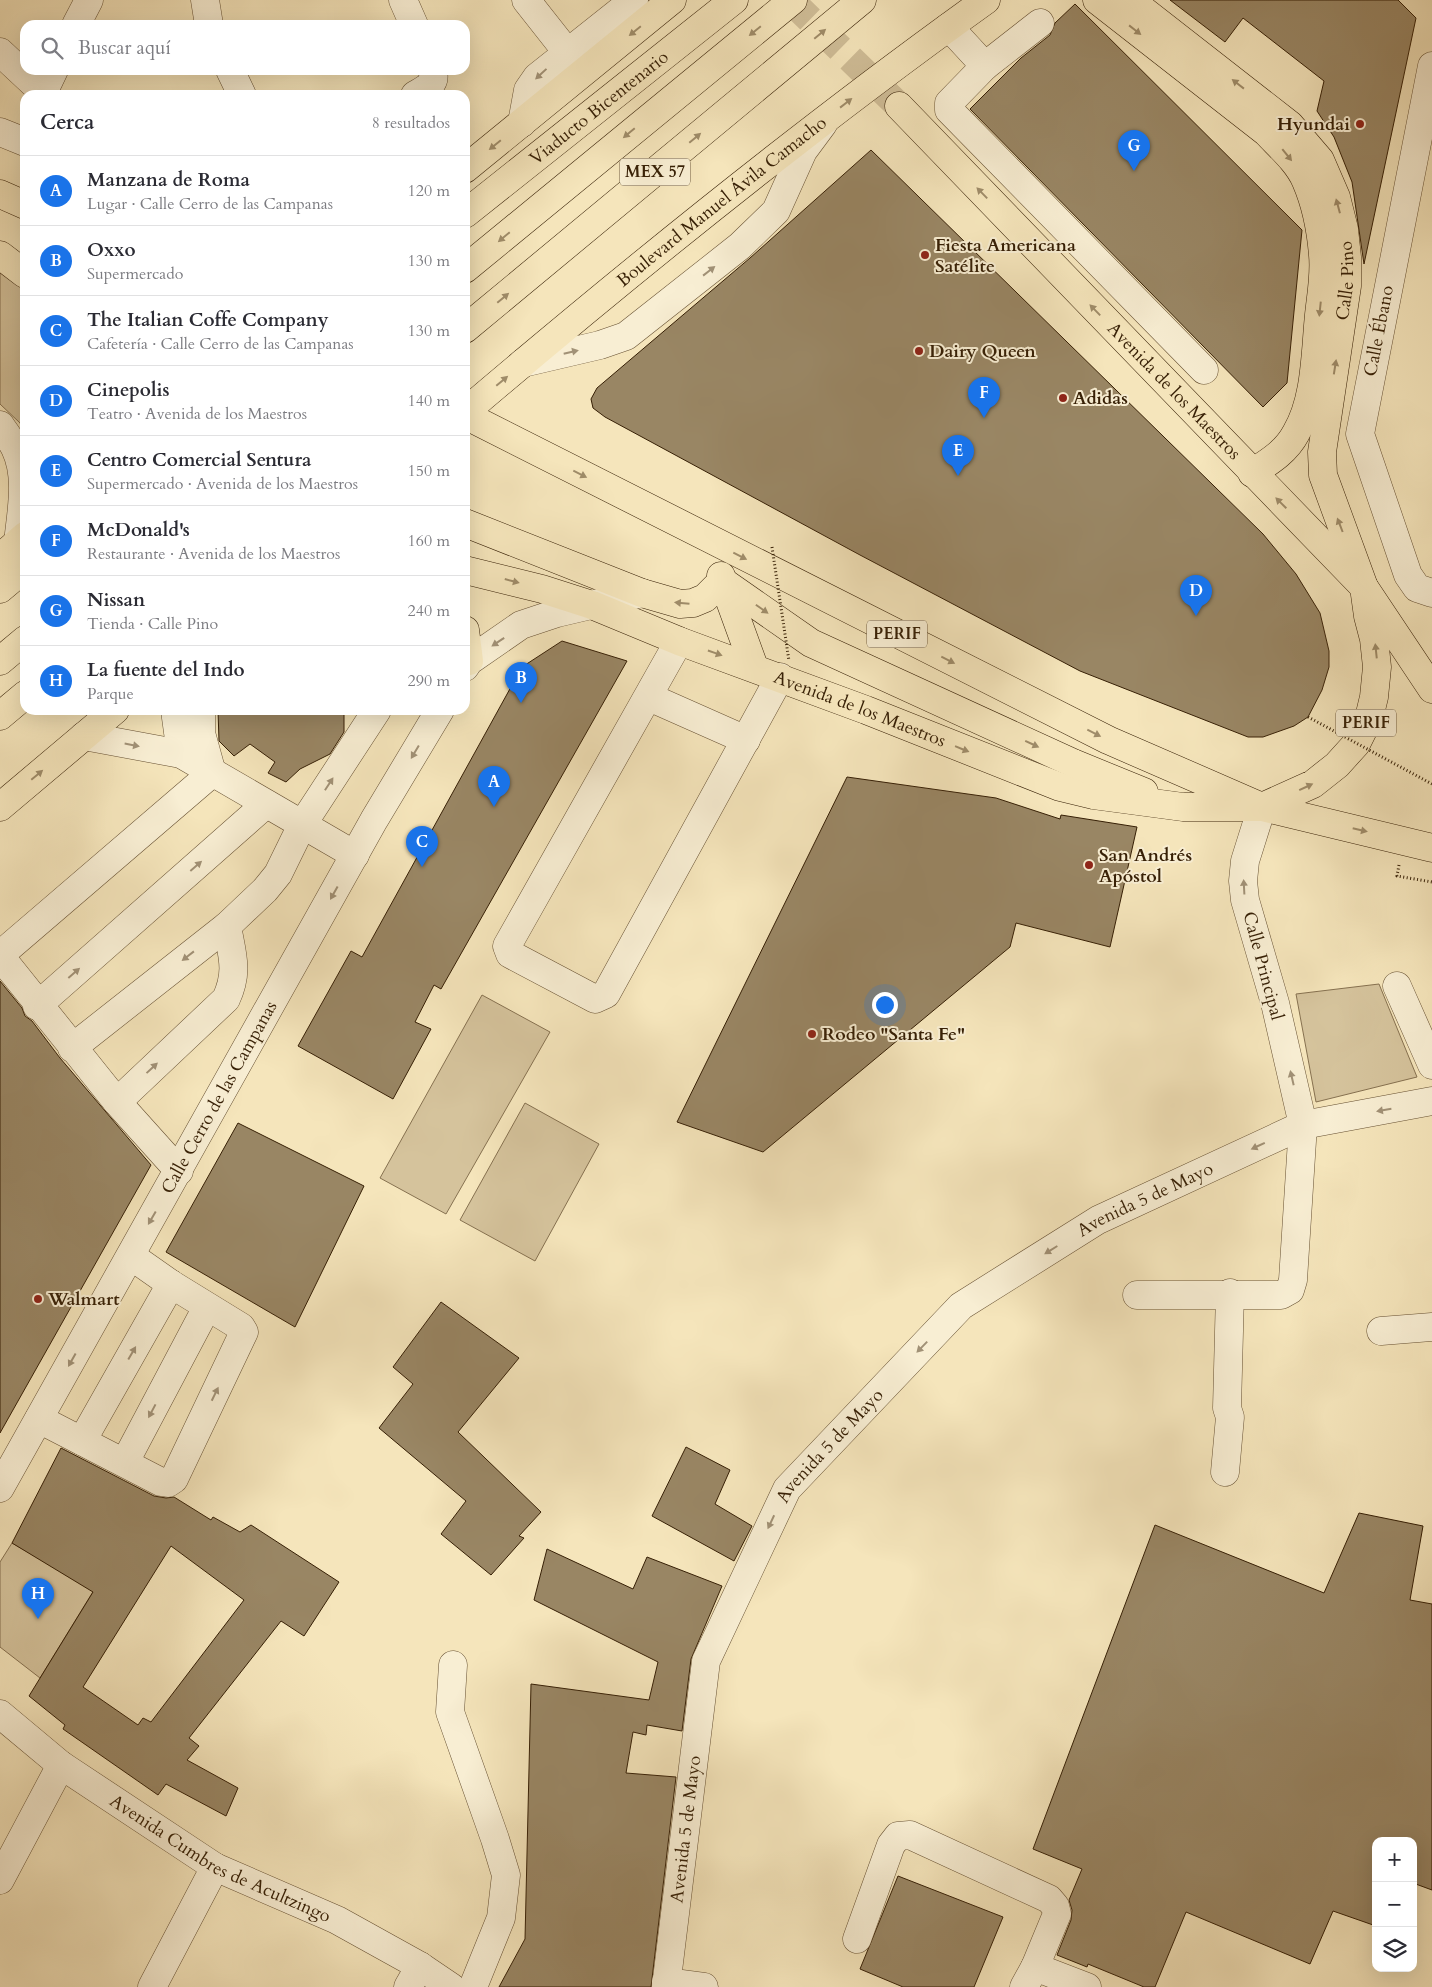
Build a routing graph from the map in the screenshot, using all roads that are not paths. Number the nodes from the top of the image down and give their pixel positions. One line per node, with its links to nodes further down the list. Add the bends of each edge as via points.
1 (89, 0): 13 (street)
2 (205, 0): 14 (street)
3 (403, 0): 15 (street)
4 (526, 0): 19 (street)
5 (634, 0): 19 (street)
6 (672, 0): 31 (main road, one-way to 31)
7 (734, 0): 37 (main road, Viaducto Bicentenario)
8 (793, 0): 39 (main road, MEX 57, one-way to 39)
9 (862, 0): 41 (main road, MEX 57, one-way to 9)
10 (986, 0): 17 (main road, Boulevard Manuel Ávila Camacho)
11 (1097, 0): 48 (main road, Calle Pino, one-way to 48, via 1266,132 1306,179 1318,215 1323,256 1322,281 1313,377 1306,413 1296,434 1280,455)
12 (1130, 0): 55 (main road, Calle Pino, one-way to 12, via 1323,475 1322,452 1347,286 1344,229 1336,198 1320,160 1290,125)
13 (79, 20)
14 (208, 20)
15 (412, 20)
16 (1040, 23): 21 (street)
17 (948, 27): 21 (street); 30 (main road, Boulevard Manuel Ávila Camacho, one-way to 17)
18 (0, 52): 20 (street)
19 (567, 52): 31 (street, one-way to 31, via 537,77 528,90)
20 (20, 66)
21 (985, 66): 43 (street, via 949,103 949,110)
22 (1432, 66): 57 (street, Calle Ébano, via 1360,434 1408,575)
23 (32, 75): 26 (street)
24 (232, 75): 27 (street)
25 (434, 75): 28 (street, via 432,83)
26 (48, 86)
27 (240, 90)
28 (422, 90)
29 (899, 106): 48 (main road, Avenida de los Maestros, one-way to 29)
30 (826, 120): 42 (main road, Boulevard Manuel Ávila Camacho, via 592,304); 42 (street, one-way to 30, via 626,336 740,246 776,211 803,151)
31 (522, 123): 34 (main road, one-way to 34)
32 (0, 132): 33 (street)
33 (20, 140)
34 (470, 165)
35 (0, 194): 36 (main road)
36 (20, 203)
37 (470, 210)
38 (0, 255): 40 (main road)
39 (470, 265)
40 (20, 270)
41 (470, 325)
42 (523, 363): 44 (main road, Boulevard Manuel Ávila Camacho, one-way to 42)
43 (1204, 370)
44 (470, 410)
45 (470, 417): 51 (main road, Avenida de los Maestros / PERIF, one-way to 51)
46 (0, 425): 47 (street, via 15,447)
47 (20, 464)
48 (1252, 473): 55 (main road, Avenida de los Maestros, one-way to 48)
49 (20, 519): 52 (street)
50 (470, 525): 58 (main road)
51 (707, 539): 54 (main road); 82 (main road, Avenida de los Maestros / PERIF, one-way to 82, via 1108,740)
52 (17, 551): 56 (main road)
53 (470, 571): 59 (main road, Avenida de los Maestros, one-way to 59)
54 (722, 581): 58 (main road, one-way to 58, via 705,598 693,603 680,604); 64 (main road); 81 (main road, one-way to 81, via 810,643 1073,764)
55 (1364, 587): 66 (main road, Avenida de los Maestros); 82 (main road, PERIF, one-way to 55, via 1314,784 1337,765 1356,744 1369,718 1377,667)
56 (0, 589)
57 (1425, 591)
58 (642, 593): 59 (street)
59 (592, 605): 60 (main road, Avenida de los Maestros); 63 (street, one-way to 63, via 522,625)
60 (679, 641): 64 (main road, Avenida de los Maestros, one-way to 64); 67 (street)
61 (20, 644): 62 (main road)
62 (0, 662)
63 (470, 662)
64 (754, 667): 65 (main road, Avenida de los Maestros)
65 (784, 669): 76 (street); 81 (main road, Avenida de los Maestros, one-way to 81, via 1060,787 1093,795)
66 (1432, 689)
67 (649, 696): 76 (street); 76 (street, via 507,946 510,954 595,999 606,994)
68 (20, 699): 74 (main road)
69 (109, 715): 75 (main road)
70 (175, 715): 77 (street)
71 (201, 715): 78 (street, via 201,733)
72 (368, 715): 83 (street, one-way to 72)
73 (437, 715): 85 (street, Calle Cerro de las Campanas, one-way to 85)
74 (0, 716)
75 (84, 736): 77 (street, one-way to 77); 80 (main road, one-way to 75)
76 (746, 740)
77 (181, 754): 78 (street)
78 (212, 773): 79 (street); 87 (street)
79 (266, 804): 83 (street); 89 (street, one-way to 79)
80 (0, 806)
81 (1183, 807): 82 (main road, Avenida de los Maestros)
82 (1262, 807): 84 (main road, Avenida de los Maestros, one-way to 84); 94 (street, Calle Principal, one-way to 82, via 1245,900 1246,861)
83 (302, 825): 85 (street); 86 (street, via 278,874)
84 (1432, 848)
85 (355, 855): 95 (street, Calle Cerro de las Campanas, one-way to 95)
86 (227, 926): 90 (street, one-way to 90); 93 (street, one-way to 86, via 226,999 235,970)
87 (0, 956): 89 (street)
88 (1397, 986): 91 (street)
89 (37, 1006): 90 (street)
90 (72, 1048): 93 (street)
91 (1432, 1066)
92 (1432, 1101): 94 (street, Avenida 5 de Mayo, one-way to 94)
93 (117, 1102): 95 (street)
94 (1303, 1125): 98 (street, Calle Principal, via 1290,1290 1281,1295); 116 (street, Avenida 5 de Mayo, one-way to 116, via 1098,1220 961,1306 787,1489 706,1661)
95 (179, 1171): 96 (street, Calle Cerro de las Campanas, one-way to 96)
96 (131, 1256): 97 (street); 103 (street, Calle Cerro de las Campanas, one-way to 103)
97 (171, 1284): 100 (street); 104 (street, one-way to 97)
98 (1230, 1294): 99 (street); 106 (street, via 1227,1408 1230,1417)
99 (1137, 1296)
100 (208, 1306): 105 (street, one-way to 105); 105 (street, one-way to 100, via 161,1482 168,1483 174,1479 244,1332)
101 (1432, 1328): 102 (street)
102 (1382, 1331)
103 (39, 1419): 104 (street); 107 (street, Calle Cerro de las Campanas)
104 (82, 1441): 105 (street)
105 (124, 1462)
106 (1225, 1472)
107 (0, 1488)
108 (453, 1665): 119 (street, via 450,1712 506,1875 500,1918)
109 (0, 1714): 110 (street, Avenida Cumbres de Acultzingo)
110 (60, 1765): 111 (street, Avenida Cumbres de Acultzingo); 112 (street)
111 (214, 1867): 114 (street, Avenida Cumbres de Acultzingo, via 337,1920); 117 (street)
112 (0, 1880)
113 (857, 1939): 115 (street, via 891,1845 898,1836 910,1835 1049,1899 1055,1906 1056,1914)
114 (414, 1976): 118 (street, Avenida Cumbres de Acultzingo)
115 (1029, 1977): 121 (street)
116 (666, 1985): 120 (street)
117 (152, 1987)
118 (451, 1987)
119 (473, 1987)
120 (704, 1987)
121 (1086, 1987)

